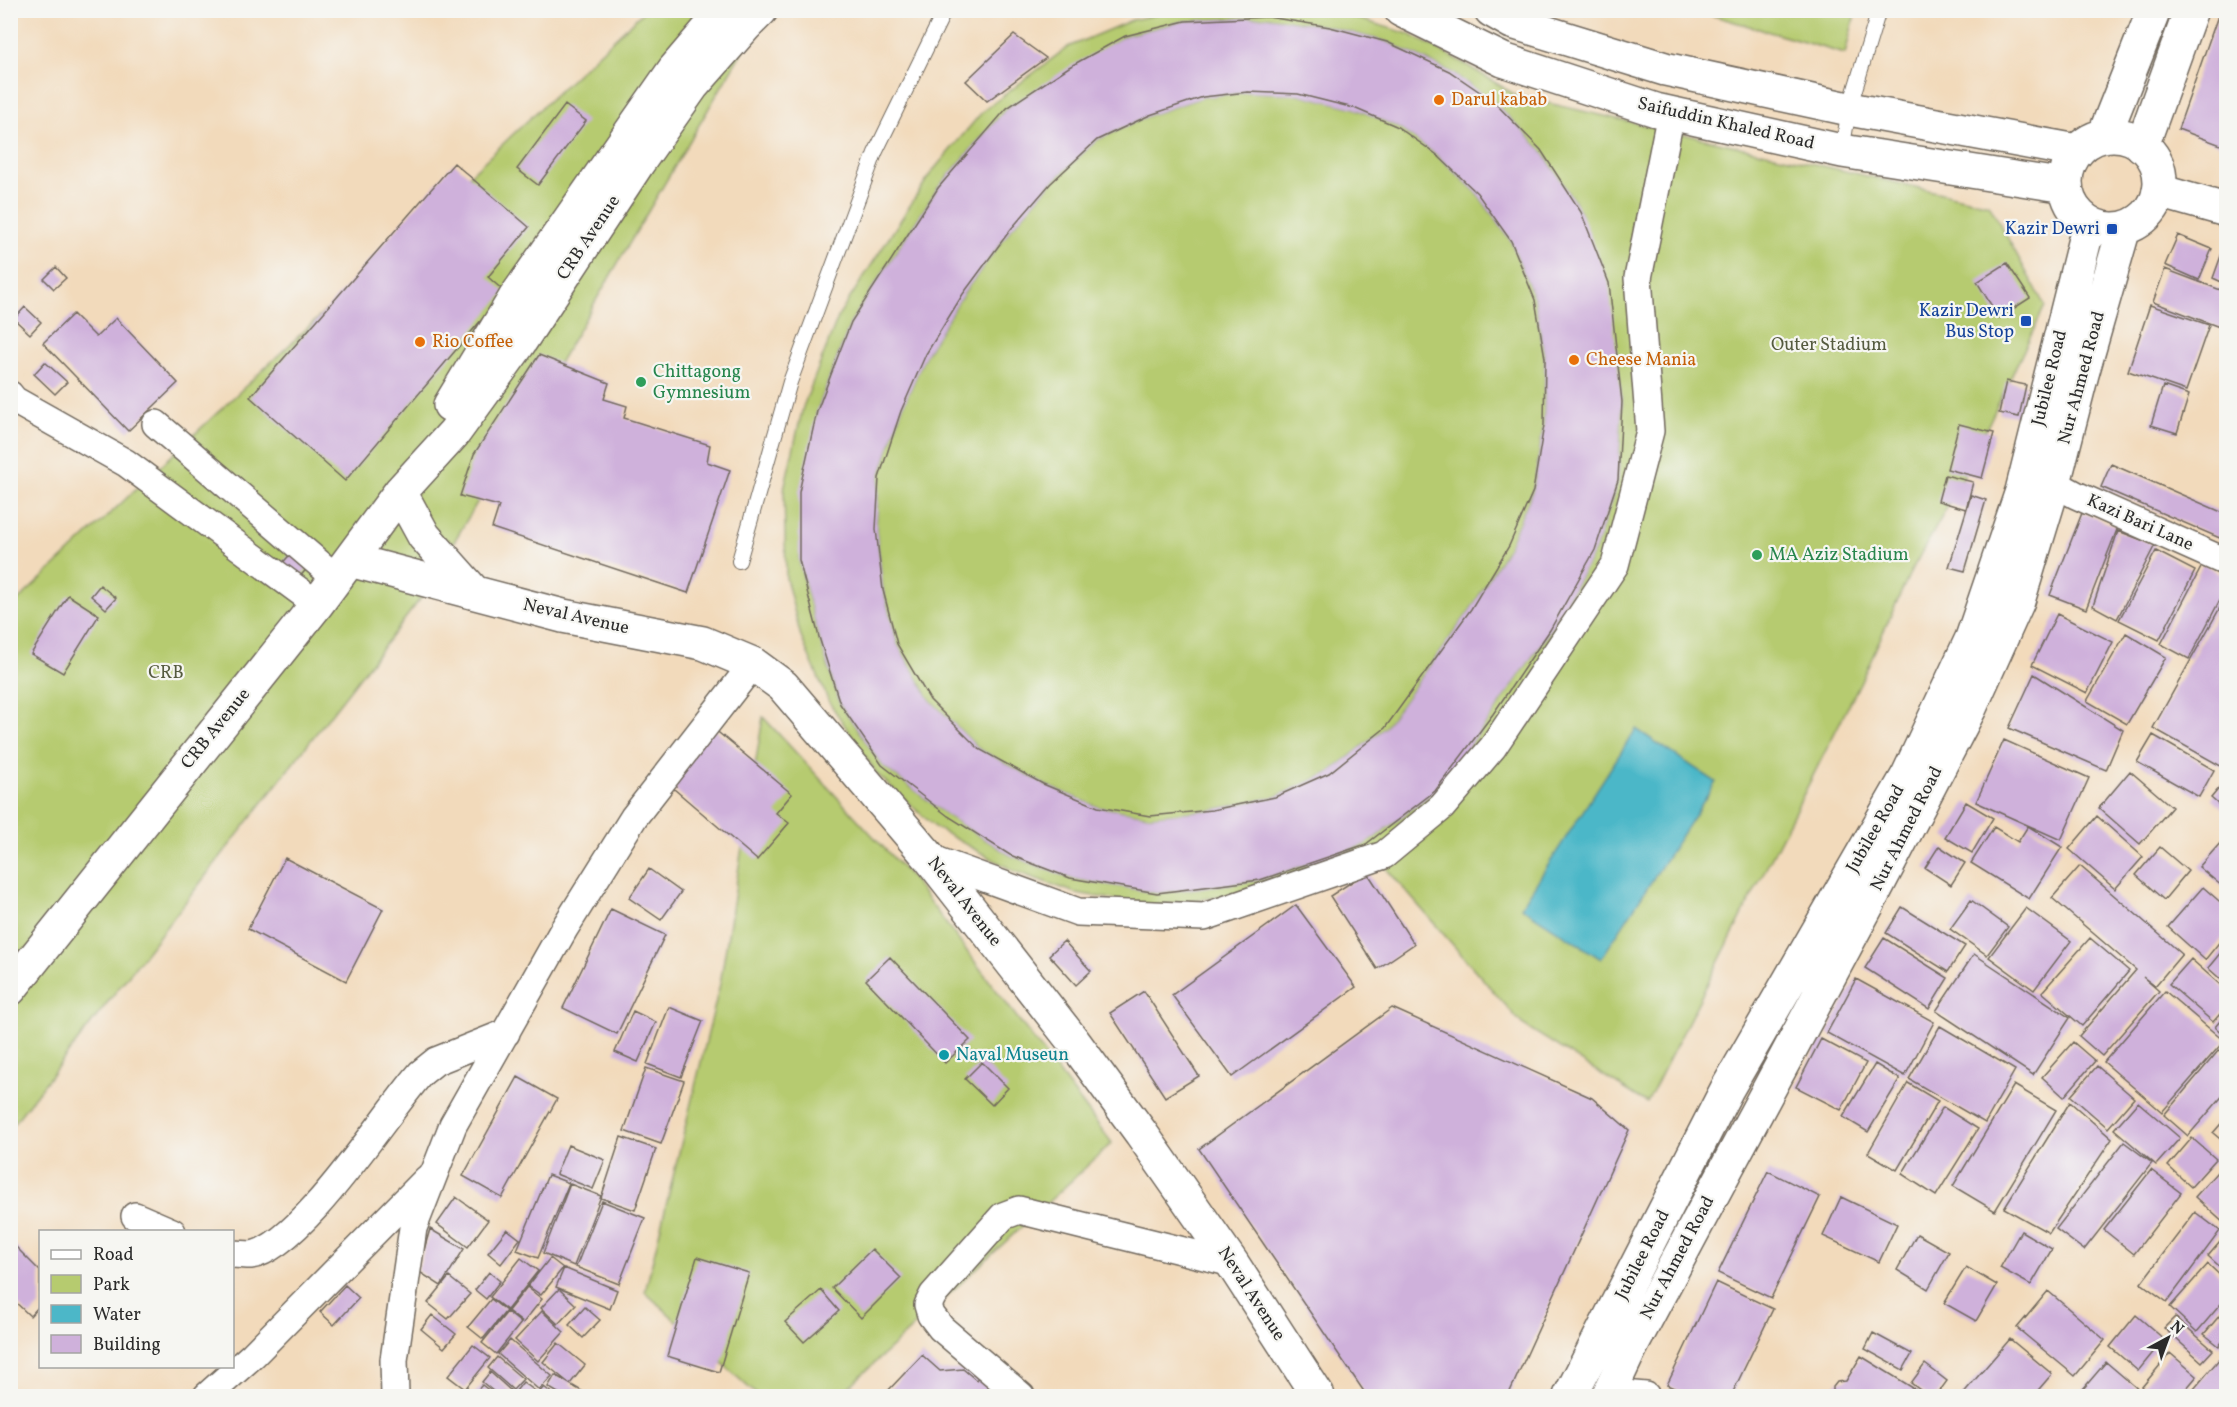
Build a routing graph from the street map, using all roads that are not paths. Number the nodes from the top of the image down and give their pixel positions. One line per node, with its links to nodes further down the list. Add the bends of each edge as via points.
1 (725, 10): 9 (main road, CRB Avenue)
2 (761, 10): 9 (main road, CRB Avenue)
3 (945, 10): 24 (lane, via 875,153 790,382)
4 (1401, 10): 11 (main road, Saifuddin Khaled Road, via 1503,60)
5 (1491, 10): 10 (main road, via 1512,22 1665,69)
6 (1879, 10): 10 (lane)
7 (2154, 10): 12 (main road)
8 (2191, 10): 13 (main road)
9 (683, 77): 23 (main road, CRB Avenue, via 591,211 518,345 454,433)
10 (1849, 109): 12 (main road); 14 (lane)
11 (1671, 113): 14 (main road, Saifuddin Khaled Road); 30 (street, via 1638,278 1650,431 1615,565 1493,747 1442,807 1384,855 1204,917 1078,912)
12 (2090, 144): 13 (main road, via 2124,137); 15 (main road, via 2070,162)
13 (2142, 146): 16 (main road, via 2157,166)
14 (1842, 151): 15 (main road, Saifuddin Khaled Road)
15 (2066, 186): 18 (main road, via 2069,201)
16 (2159, 191): 17 (main road); 19 (main road, via 2147,215)
17 (2226, 210)
18 (2090, 223): 19 (main road); 43 (main road, Jubilee Road, via 2022,491 1972,638 1908,775 1727,1089)
19 (2124, 228): 22 (main road, Nur Ahmed Road)
20 (10, 395): 28 (street, via 126,463)
21 (156, 424): 26 (street)
22 (2054, 483): 25 (street, Kazi Bari Lane); 38 (main road, Nur Ahmed Road, via 2018,602 1970,708 1630,1348)
23 (400, 492): 26 (main road, CRB Avenue); 27 (main road, via 424,536)
24 (739, 561)
25 (2226, 562)
26 (339, 566): 27 (main road, Neval Avenue); 28 (main road, CRB Avenue)
27 (474, 592): 29 (main road, Neval Avenue, via 563,616 703,644)
28 (317, 604): 31 (main road, CRB Avenue)
29 (753, 664): 30 (main road, Neval Avenue, via 783,686); 32 (street, via 634,817 564,929)
30 (930, 858): 37 (main road, Neval Avenue, via 1074,1042)
31 (10, 989)
32 (506, 1033): 33 (street, via 453,1125); 36 (street, via 436,1061 421,1073 309,1215 277,1243 251,1255)
33 (436, 1170): 39 (street, via 253,1355); 40 (street, via 413,1228 394,1360)
34 (135, 1216): 35 (street)
35 (167, 1230)
36 (234, 1254)
37 (1232, 1263): 41 (street, via 1019,1210 1003,1216 928,1305 941,1328); 42 (main road, Neval Avenue)
38 (1609, 1395): 44 (street)
39 (207, 1396)
40 (395, 1396)
41 (1021, 1396)
42 (1318, 1396)
43 (1569, 1396)
44 (1646, 1396)

